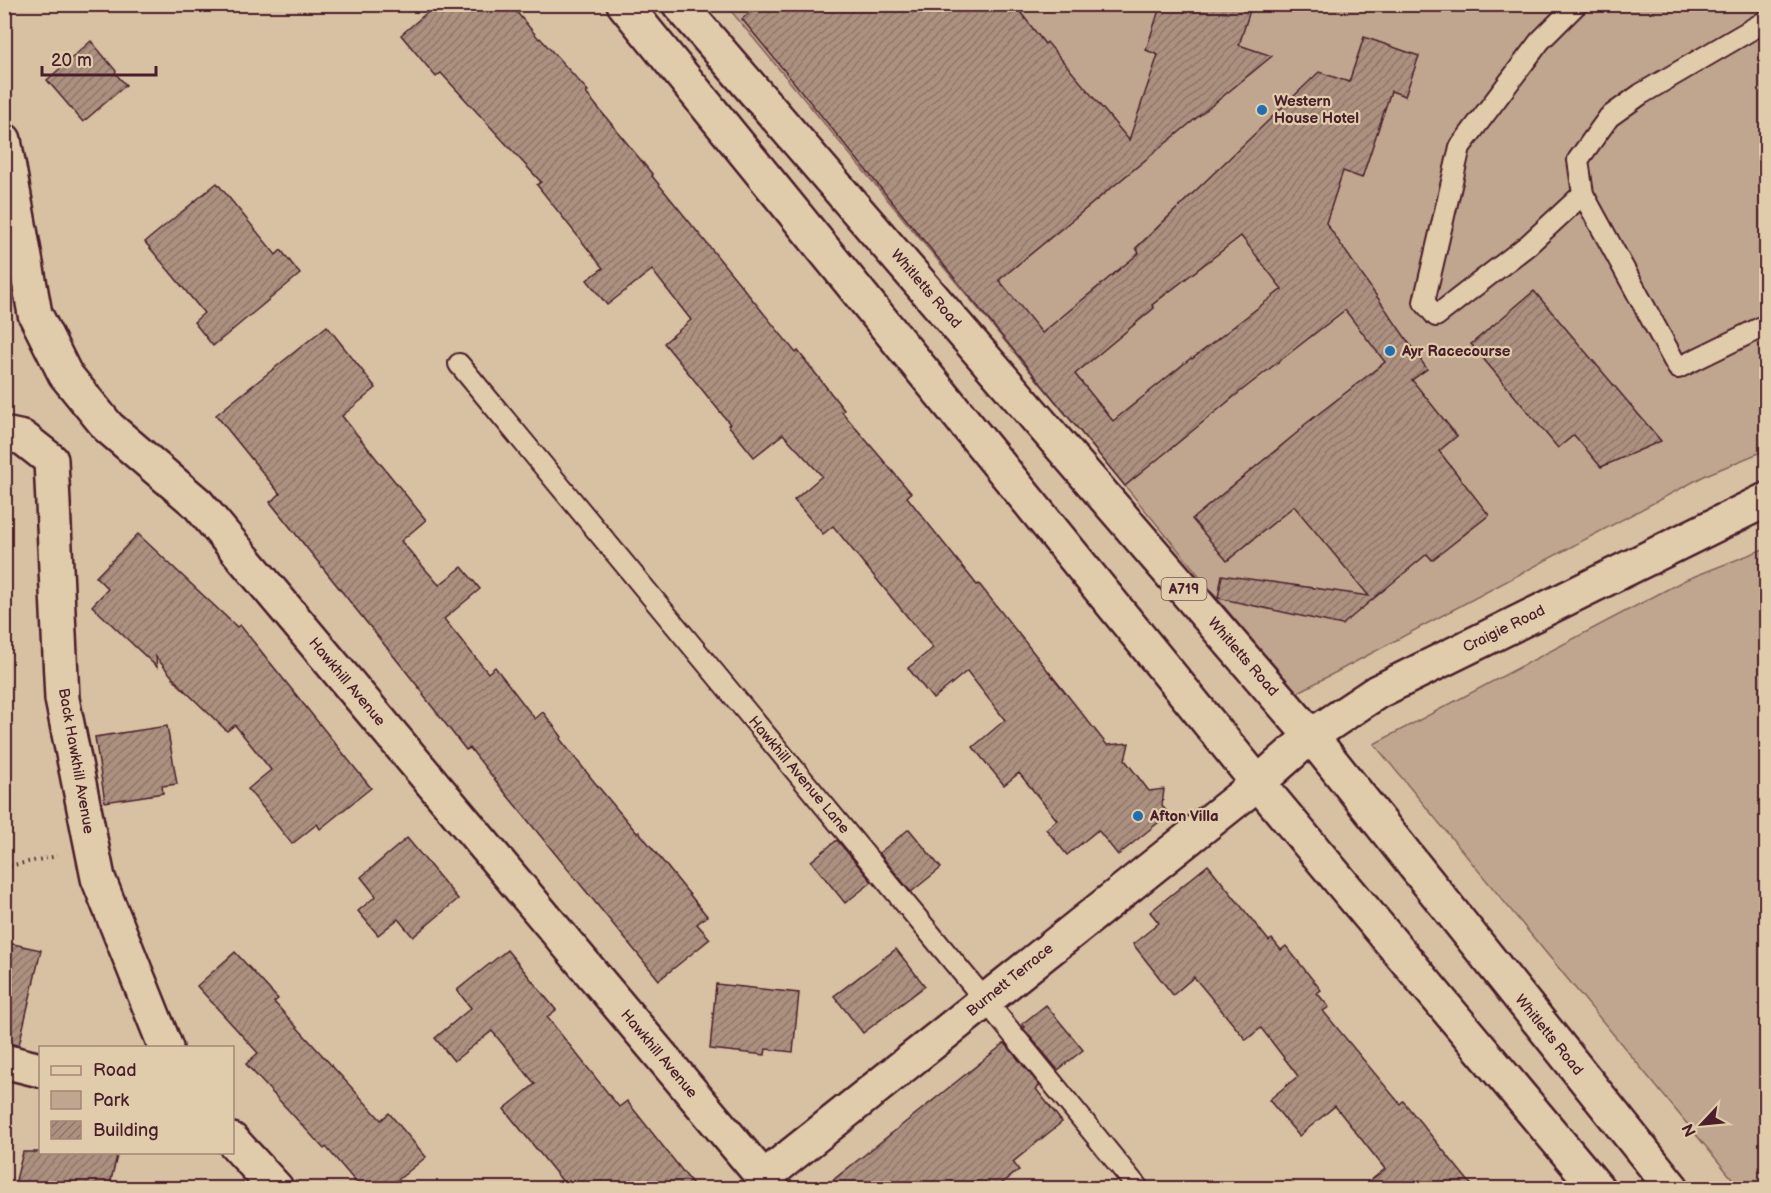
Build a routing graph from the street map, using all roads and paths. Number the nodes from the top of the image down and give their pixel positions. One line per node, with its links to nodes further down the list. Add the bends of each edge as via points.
1 (624, 4): 12 (main road)
2 (680, 4): 11 (main road, Whitletts Road / A719)
3 (1577, 4): 6 (lane, via 1540,40 1460,147 1424,302 1436,316 1528,245)
4 (1767, 21): 6 (lane, via 1641,94 1609,117 1578,160)
5 (4, 140): 20 (main road, Hawkhill Avenue, via 35,314 65,374 108,428 198,504)
6 (1583, 194): 7 (lane, via 1678,368)
7 (1767, 325)
8 (459, 363): 15 (lane, Hawkhill Avenue Lane)
9 (4, 434): 13 (main road, Back Hawkhill Avenue, via 23,438 51,460 62,699)
10 (1767, 500): 11 (main road, Craigie Road, via 1377,692)
11 (1311, 736): 12 (main road, Craigie Road); 24 (main road, Whitletts Road / A719)
12 (1258, 783): 15 (main road, Burnett Terrace); 23 (main road)
13 (92, 848): 14 (path); 16 (main road, Back Hawkhill Avenue, via 99,878)
14 (4, 867)
15 (985, 1000): 20 (main road, Burnett Terrace); 22 (lane, Hawkhill Avenue Lane)
16 (166, 1046)
17 (4, 1061): 18 (main road)
18 (39, 1070)
19 (234, 1142): 21 (main road)
20 (768, 1183)
21 (276, 1188)
22 (1138, 1188)
23 (1597, 1188)
24 (1672, 1188)

